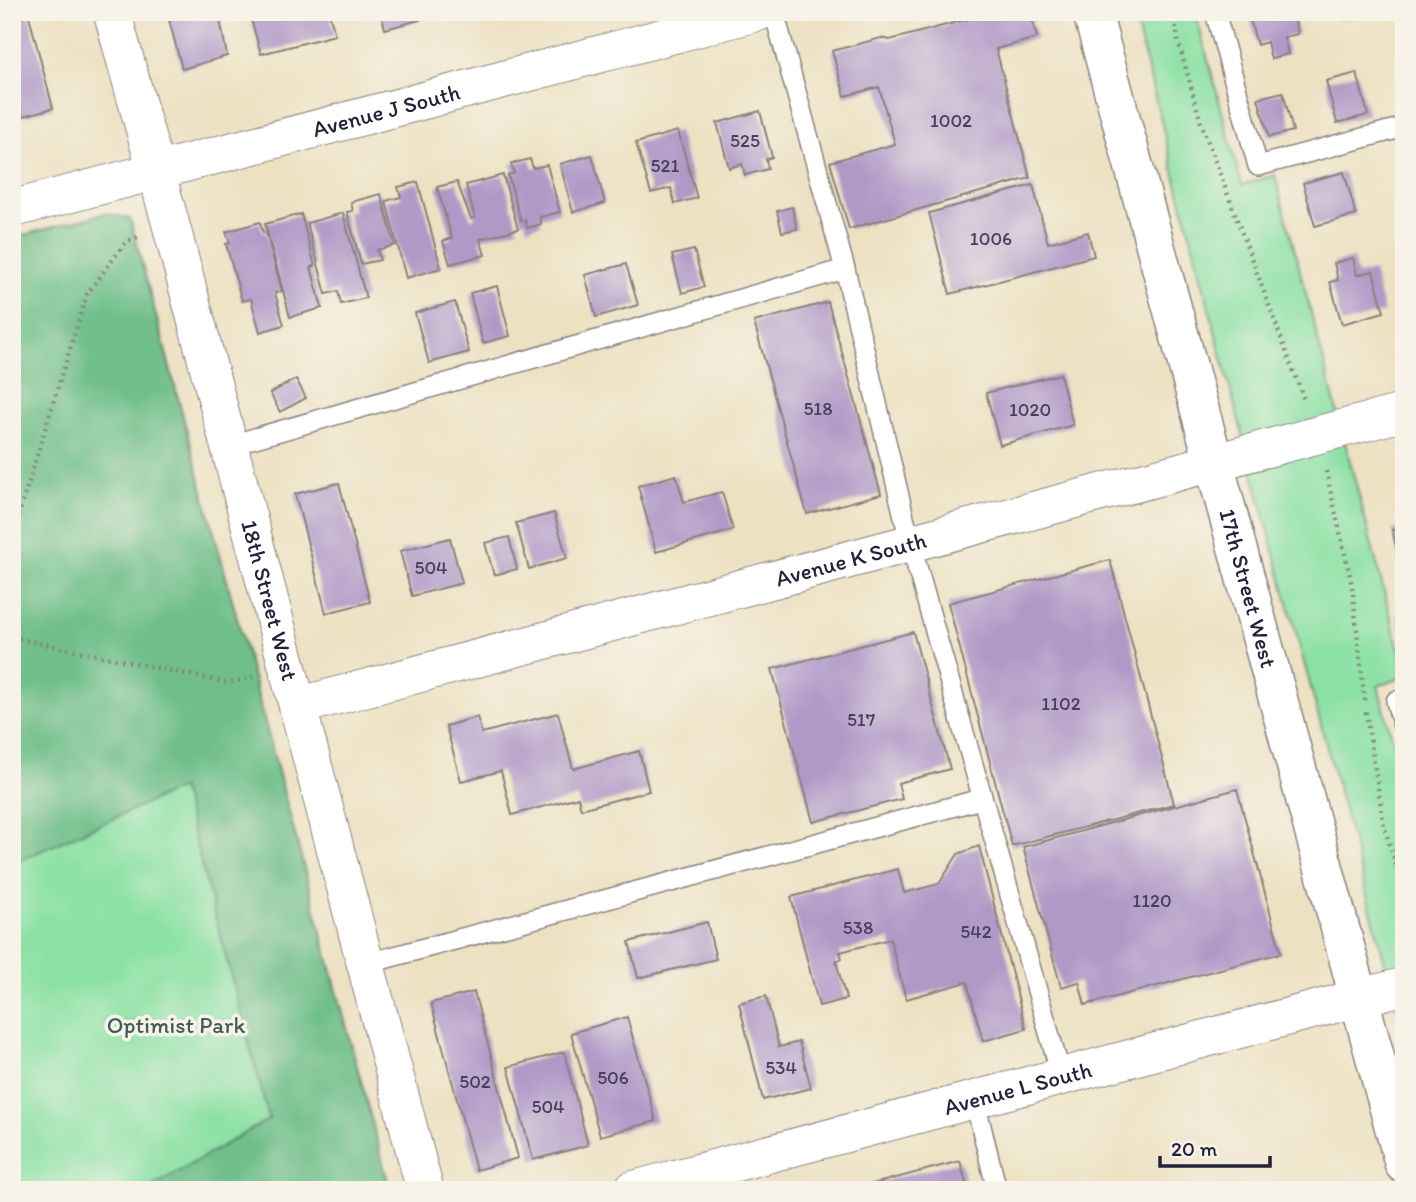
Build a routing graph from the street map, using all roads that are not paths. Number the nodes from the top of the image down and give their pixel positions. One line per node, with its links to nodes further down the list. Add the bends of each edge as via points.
1 (112, 12): 7 (street, 18th Street West)
2 (759, 12): 7 (street, Avenue J South)
3 (774, 12): 9 (lane)
4 (1092, 12): 12 (street, 17th Street West)
5 (1215, 12): 6 (lane, via 1258,166)
6 (1404, 127)
7 (156, 172): 8 (street, Avenue J South); 11 (street, 18th Street West)
8 (12, 209)
9 (845, 269): 11 (lane); 13 (lane)
10 (1404, 412): 12 (street, Avenue K South)
11 (227, 446): 15 (street, 18th Street West)
12 (1213, 462): 13 (street, Avenue K South); 20 (street, 17th Street West)
13 (910, 542): 15 (street, Avenue K South); 17 (lane)
14 (1404, 699): 16 (lane, via 1396,702)
15 (298, 706): 18 (street, 18th Street West)
16 (1404, 730)
17 (981, 799): 18 (lane); 21 (lane)
18 (365, 964): 24 (street, 18th Street West)
19 (1404, 986): 20 (street, Avenue L South)
20 (1359, 998): 21 (street, Avenue L South); 23 (street, 17th Street West)
21 (1061, 1075): 22 (street, Avenue L South)
22 (974, 1098): 25 (street, Avenue L South); 26 (lane)
23 (1404, 1164)
24 (425, 1190)
25 (632, 1190)
26 (997, 1190)

